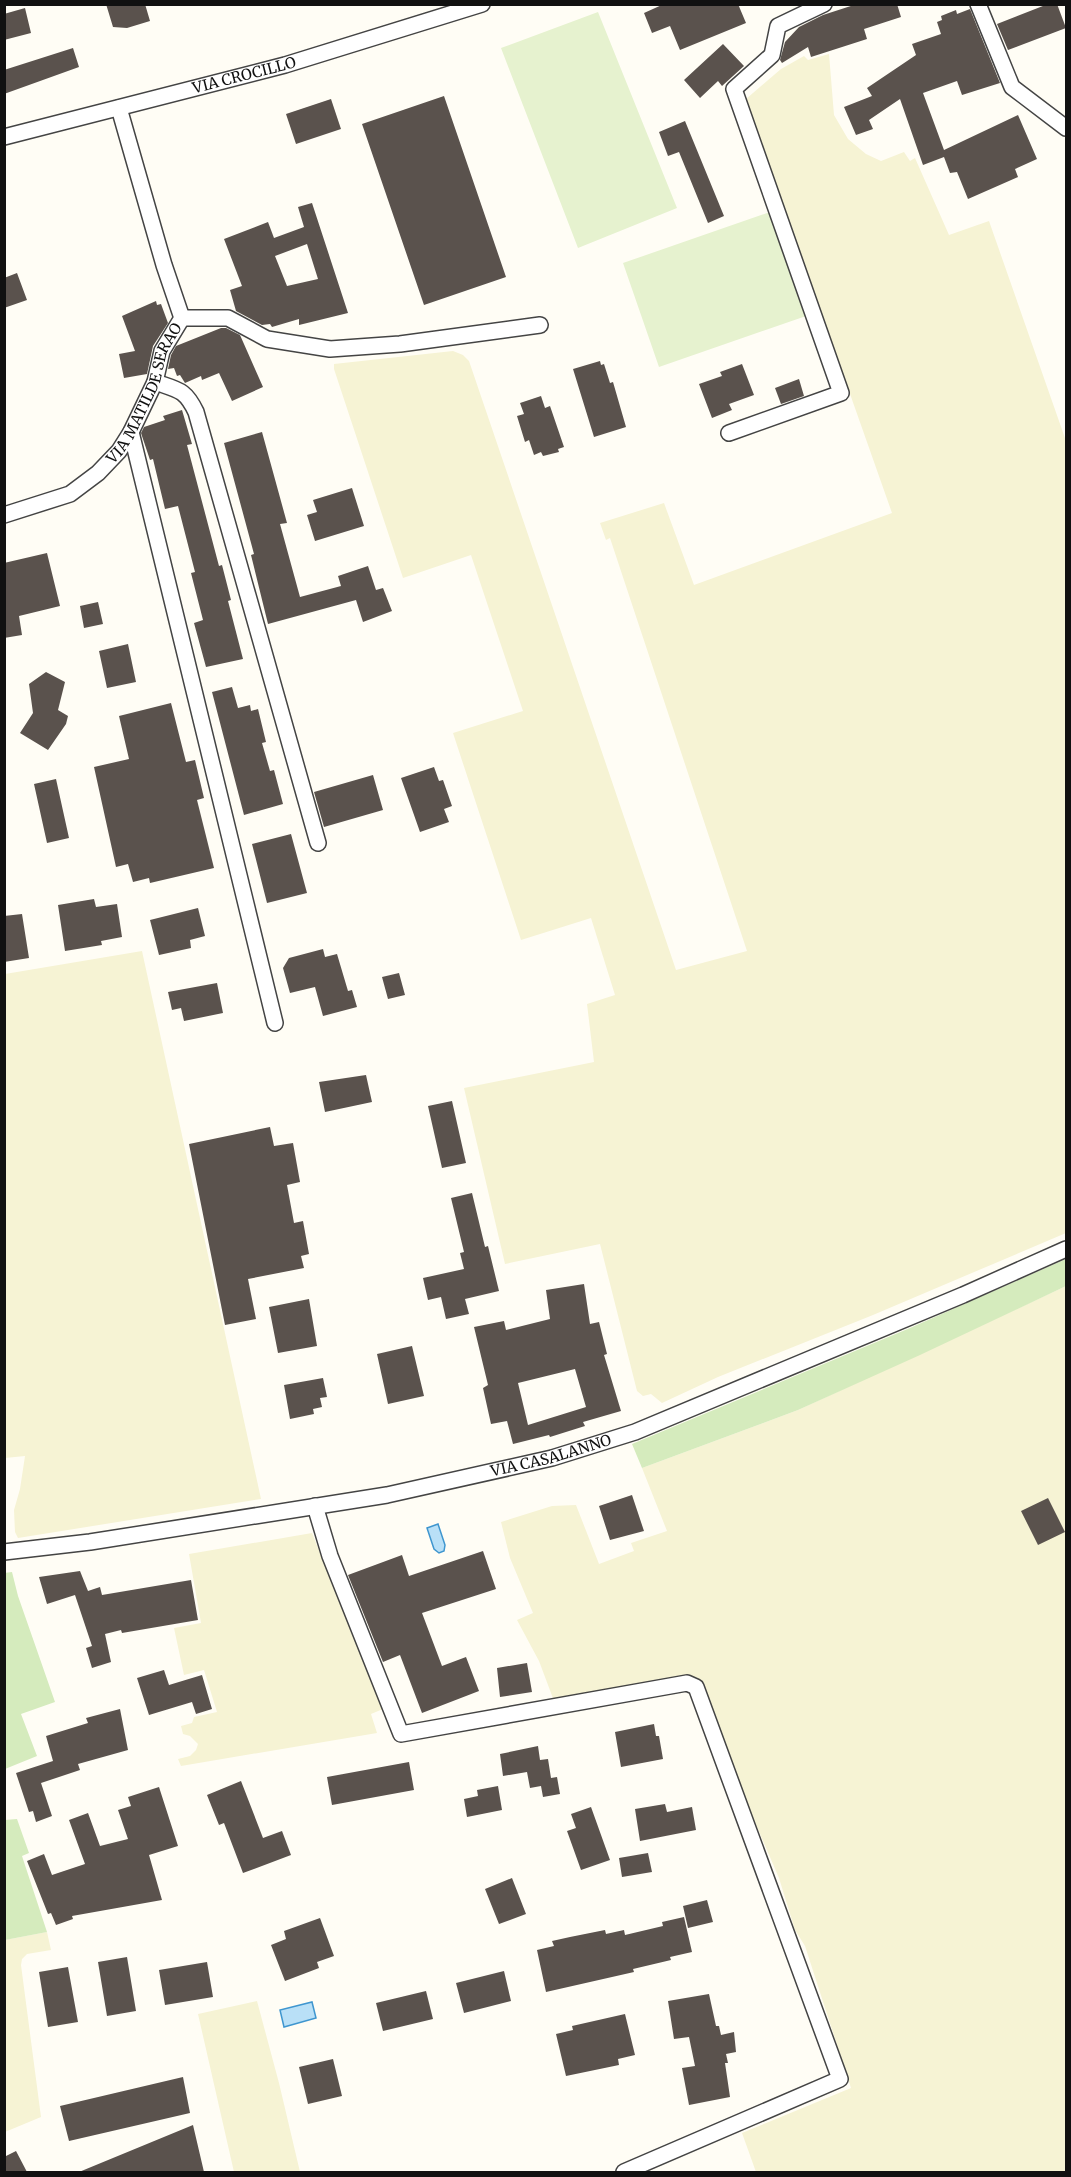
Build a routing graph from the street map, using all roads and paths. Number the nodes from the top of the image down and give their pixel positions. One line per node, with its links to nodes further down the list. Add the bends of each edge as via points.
1 (482, 4): 4 (street, VIA CROCILLO, via 285,65)
2 (824, 4): 11 (street, via 778,26 772,56 734,89 841,393)
3 (978, 4): 5 (street, via 1012,87)
4 (119, 108): 6 (street, VIA CROCILLO); 7 (street, VIA MATILDE SERAO)
5 (1066, 128)
6 (4, 137)
7 (182, 318): 8 (street, via 228,318 267,339 330,349); 9 (street, VIA MATILDE SERAO, via 162,351)
8 (540, 325)
9 (155, 382): 10 (street, VIA MATILDE SERAO); 13 (street, via 180,391 196,412)
10 (131, 432): 12 (street, VIA MATILDE SERAO, via 98,473 70,494); 14 (street)
11 (729, 433)
12 (4, 515)
13 (318, 843)
14 (275, 1023)
15 (1066, 1250): 16 (street, VIA CASALANNO, via 635,1432 552,1458 387,1495)
16 (315, 1506): 17 (street, VIA CASALANNO); 18 (street, via 330,1556 401,1734 687,1683 696,1687 840,2079)
17 (4, 1552)
18 (624, 2172)

